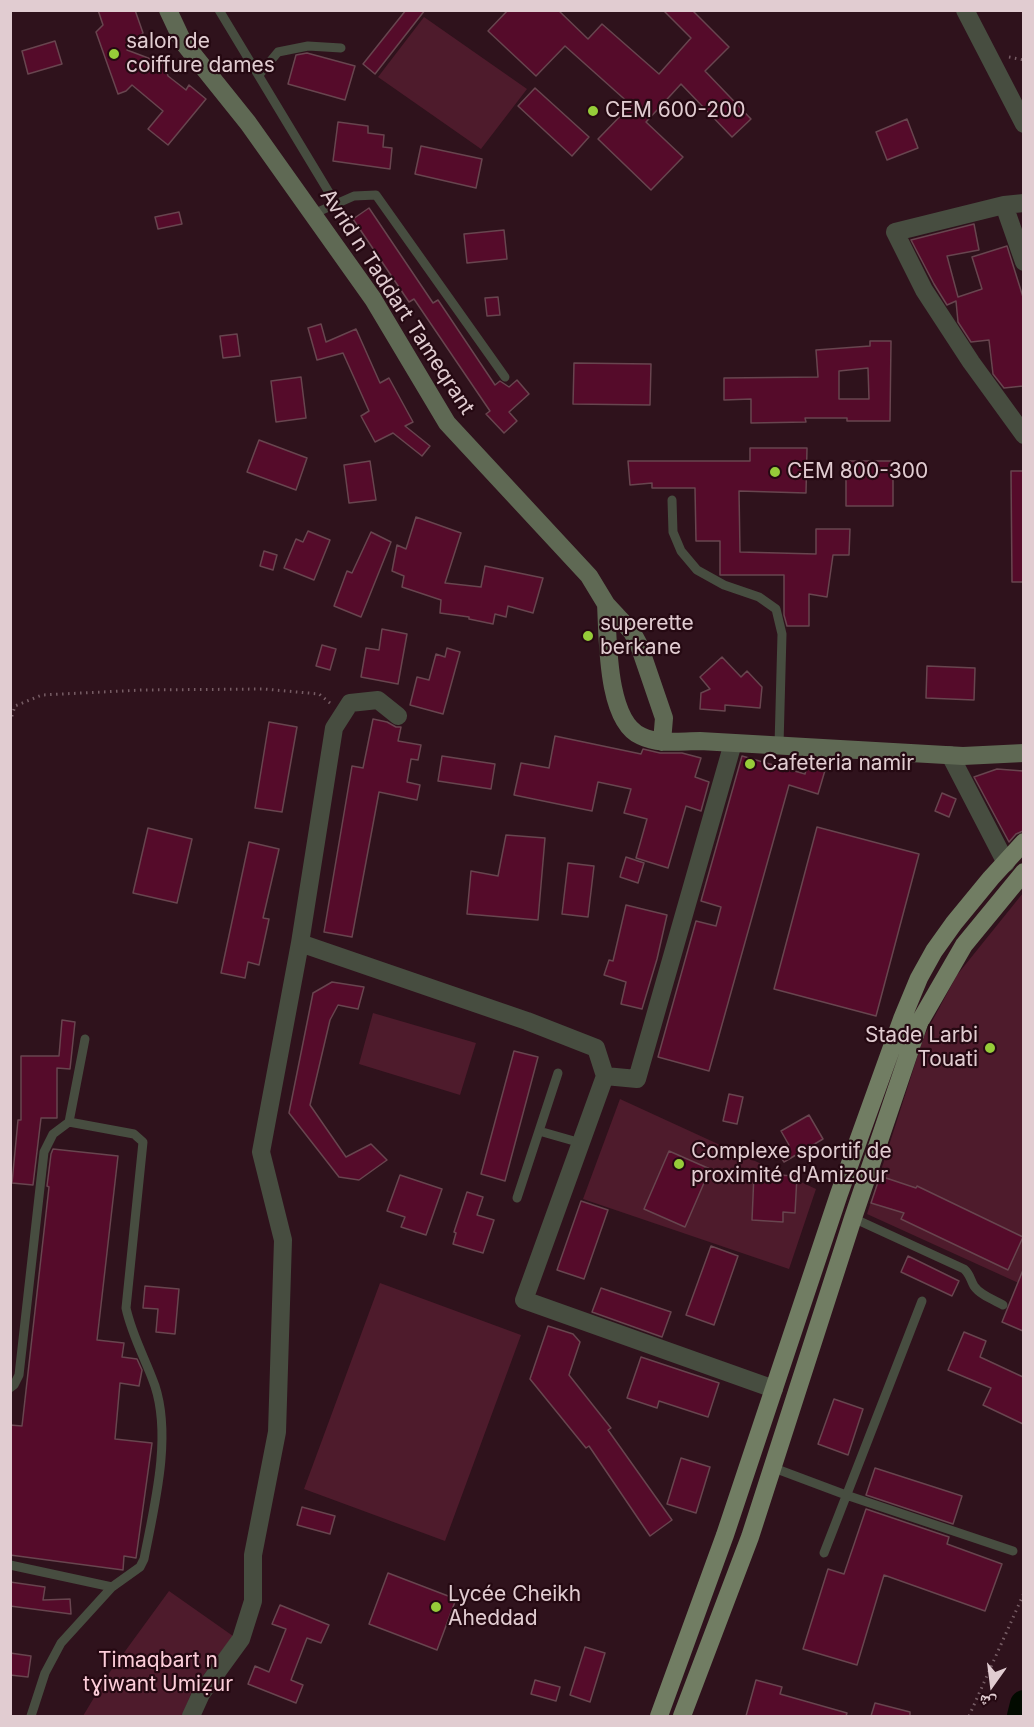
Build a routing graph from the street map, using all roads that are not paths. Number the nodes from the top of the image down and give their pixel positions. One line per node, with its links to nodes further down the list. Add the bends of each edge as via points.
1 (168, 10): 10 (main road, Avrid n Taddart Tameqrant, via 183,42 248,123)
2 (219, 10): 5 (lane)
3 (965, 10): 6 (street)
4 (341, 48): 5 (lane, via 308,46 278,52)
5 (259, 75): 8 (lane)
6 (1023, 124)
7 (1023, 203): 9 (street)
8 (336, 204): 10 (lane); 12 (lane, via 354,196 376,195)
9 (1004, 205): 11 (street); 13 (street, via 895,232 924,290)
10 (313, 214): 15 (main road, Avrid n Taddart Tameqrant, via 373,299 447,423 589,576)
11 (1023, 262)
12 (505, 377)
13 (1023, 435)
14 (672, 500): 19 (lane, via 673,532 681,551 697,570 759,597 776,609 782,634)
15 (606, 604): 17 (main road, Avrid n Taddart Tameqrant, via 632,632 648,666 664,718); 17 (main road, via 609,670 622,720 639,736)
16 (398, 716): 25 (street, via 378,700 350,703 334,728)
17 (662, 742): 18 (main road)
18 (733, 743): 19 (main road); 28 (street, via 637,1079)
19 (779, 745): 21 (main road)
20 (1023, 753): 21 (main road)
21 (950, 755): 23 (street)
22 (1023, 842): 23 (main road)
23 (1006, 862): 32 (main road, via 954,923 919,978)
24 (1023, 872): 34 (main road, via 964,945 919,1023)
25 (300, 944): 28 (street, via 596,1048); 49 (street, via 261,1152 283,1240 277,1432 253,1555 253,1601 241,1640 201,1694)
26 (85, 1039): 29 (lane)
27 (558, 1073): 30 (lane)
28 (605, 1076): 31 (street)
29 (69, 1122): 38 (lane, via 53,1134 44,1152 19,1375); 45 (lane, via 134,1134 143,1142 126,1308 156,1388 163,1435 144,1560)
30 (538, 1131): 31 (lane); 33 (lane)
31 (581, 1143): 39 (street, via 524,1300)
32 (839, 1194): 34 (main road); 39 (main road)
33 (517, 1198)
34 (859, 1200): 35 (main road)
35 (853, 1218): 37 (lane, via 964,1269 979,1292); 40 (main road)
36 (922, 1301): 41 (lane)
37 (1003, 1305)
38 (10, 1388)
39 (774, 1389): 46 (main road)
40 (774, 1468): 41 (lane); 47 (main road)
41 (846, 1495): 42 (lane); 43 (lane)
42 (1013, 1551)
43 (824, 1553)
44 (10, 1565): 45 (lane)
45 (112, 1587): 48 (lane, via 62,1643 45,1673)
46 (688, 1636): 47 (main road); 50 (main road)
47 (710, 1643): 51 (main road)
48 (31, 1716)
49 (191, 1716)
50 (659, 1716)
51 (682, 1716)

